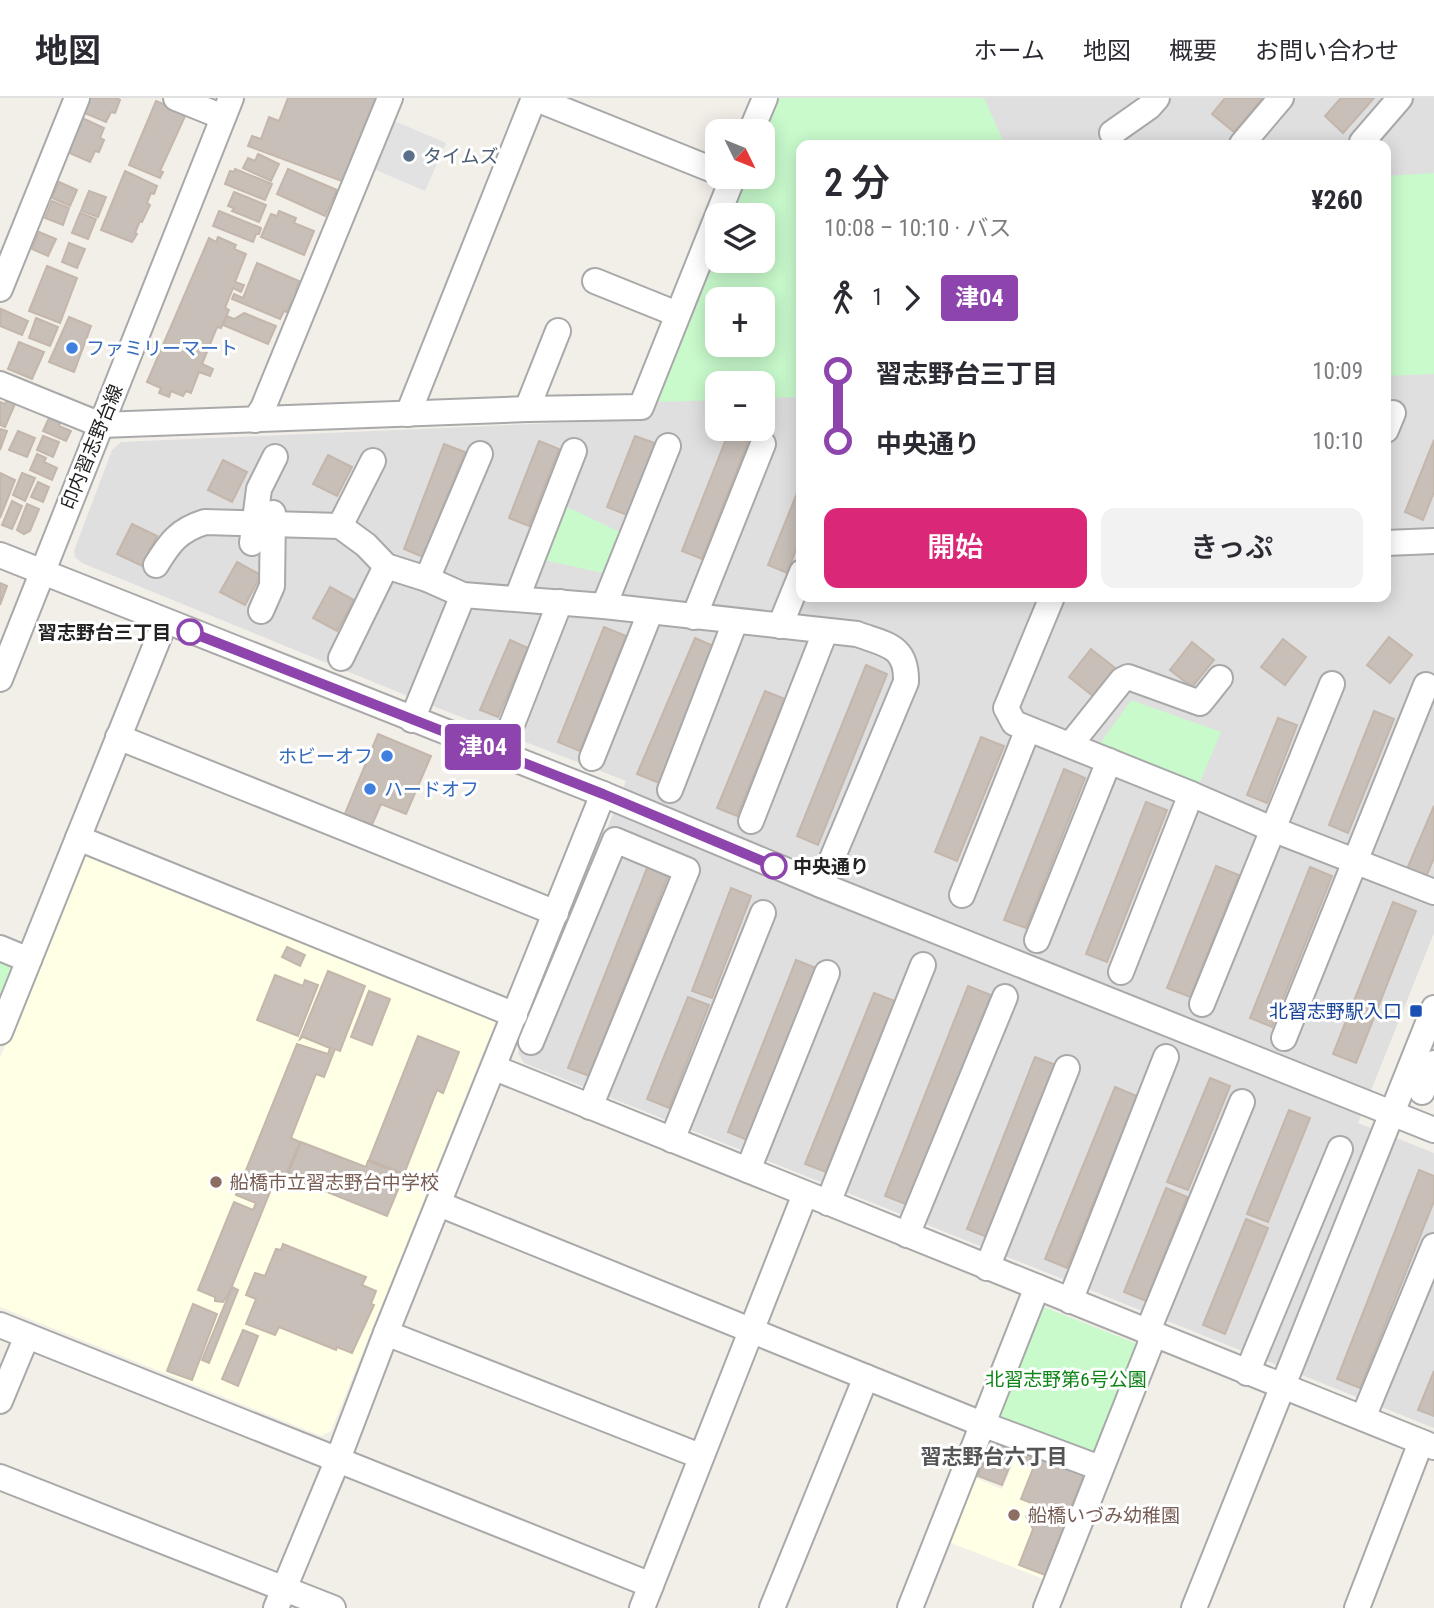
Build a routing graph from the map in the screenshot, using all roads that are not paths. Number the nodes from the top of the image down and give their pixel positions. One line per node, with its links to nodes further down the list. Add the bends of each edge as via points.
1 (77, 98): 17 (street)
2 (176, 98): 9 (street)
3 (390, 98): 23 (street)
4 (534, 98): 14 (street); 22 (street)
5 (765, 98): 10 (street)
6 (1157, 98): 11 (street)
7 (1281, 98): 12 (street)
8 (1400, 98): 13 (street)
9 (227, 108): 24 (street, 印内習志野台線)
10 (756, 119)
11 (1112, 133)
12 (1245, 140)
13 (1364, 140)
14 (705, 167)
15 (727, 189): 18 (street)
16 (595, 281): 18 (street)
17 (0, 289)
18 (677, 314): 21 (street, via 641,407)
19 (558, 331): 21 (street)
20 (0, 384): 24 (street)
21 (527, 409): 22 (street)
22 (408, 414): 23 (street)
23 (255, 420): 24 (street)
24 (101, 425): 38 (street, 印内習志野台線)
25 (763, 444): 48 (street)
26 (668, 446): 45 (street)
27 (574, 451): 42 (street)
28 (480, 454): 39 (street)
29 (275, 457): 31 (street, via 259,489)
30 (373, 461): 32 (street)
31 (263, 525): 32 (street); 36 (street, via 205,523 189,527 168,545); 46 (street, via 272,586)
32 (340, 526): 37 (street)
33 (1433, 539): 34 (street)
34 (1391, 543)
35 (0, 555): 38 (street)
36 (156, 565)
37 (386, 566): 39 (street); 53 (street)
38 (41, 572): 49 (street); 55 (street, 印内習志野台線)
39 (427, 579): 41 (street)
40 (796, 587): 51 (street)
41 (463, 595): 42 (street); 58 (street)
42 (517, 598): 43 (street)
43 (560, 602): 45 (street); 59 (street)
44 (1050, 602): 60 (street, via 1006,708 1014,723)
45 (604, 606): 47 (street)
46 (261, 611)
47 (650, 612): 48 (street); 63 (street)
48 (694, 617): 50 (street)
49 (165, 622): 58 (street); 61 (street)
50 (735, 622): 51 (street); 65 (street)
51 (780, 626): 52 (street)
52 (825, 632): 68 (street); 72 (street, via 857,634 894,648 901,654 906,682)
53 (341, 658)
54 (1220, 678): 62 (street, via 1200,703 1128,677)
55 (0, 680)
56 (1332, 684): 69 (street)
57 (1426, 685): 71 (street)
58 (412, 720): 67 (street)
59 (511, 727)
60 (1028, 729): 62 (street); 74 (street)
61 (118, 737): 70 (street); 75 (street)
62 (1070, 745): 64 (street)
63 (592, 758)
64 (1109, 761): 66 (street); 77 (street)
65 (670, 790)
66 (1191, 793): 69 (street); 81 (street)
67 (603, 794): 72 (street); 75 (street)
68 (751, 821)
69 (1272, 829): 71 (street); 84 (street)
70 (78, 838): 79 (street); 86 (street)
71 (1354, 861): 73 (street); 88 (street)
72 (821, 885): 97 (street)
73 (1434, 892)
74 (962, 895)
75 (556, 913): 86 (street)
76 (763, 913): 99 (street)
77 (1037, 940)
78 (0, 948): 79 (street)
79 (29, 960): 87 (street)
80 (923, 965): 102 (street)
81 (1121, 972)
82 (827, 973): 101 (street)
83 (1006, 997): 104 (street)
84 (1202, 1004)
85 (1434, 1008): 97 (street)
86 (515, 1015): 92 (street)
87 (0, 1032)
88 (1284, 1038)
89 (531, 1042): 96 (street, via 615,840 687,870)
90 (1166, 1057): 108 (street)
91 (1434, 1063): 94 (street)
92 (495, 1068): 96 (street); 103 (street)
93 (1067, 1068): 106 (street)
94 (1422, 1092)
95 (1242, 1102): 112 (street)
96 (590, 1107): 99 (street)
97 (1392, 1113): 98 (street); 116 (street)
98 (1434, 1130)
99 (671, 1140): 101 (street)
100 (1340, 1149): 114 (street)
101 (748, 1170): 102 (street)
102 (816, 1198): 104 (street); 110 (street)
103 (439, 1204): 110 (street); 111 (street)
104 (907, 1235): 106 (street)
105 (1434, 1246): 118 (street)
106 (988, 1268): 107 (street)
107 (1037, 1287): 108 (street); 119 (street)
108 (1070, 1301): 112 (street)
109 (0, 1325): 113 (street)
110 (751, 1329): 115 (street); 121 (street)
111 (386, 1333): 121 (street); 122 (street)
112 (1150, 1334): 114 (street); 123 (street)
113 (27, 1336): 117 (street); 122 (street)
114 (1247, 1373): 116 (street)
115 (866, 1377): 119 (street); 128 (street)
116 (1282, 1386): 118 (street); 131 (street)
117 (0, 1401)
118 (1363, 1419): 120 (street)
119 (982, 1423): 123 (street); 129 (street)
120 (1427, 1445): 132 (street)
121 (700, 1457): 125 (street)
122 (338, 1460): 125 (street); 126 (street)
123 (1100, 1468): 130 (street)
124 (0, 1477): 126 (street)
125 (646, 1597)
126 (279, 1598): 127 (street)
127 (333, 1608)
128 (772, 1608)
129 (909, 1608)
130 (1046, 1608)
131 (1194, 1608)
132 (1357, 1608)

